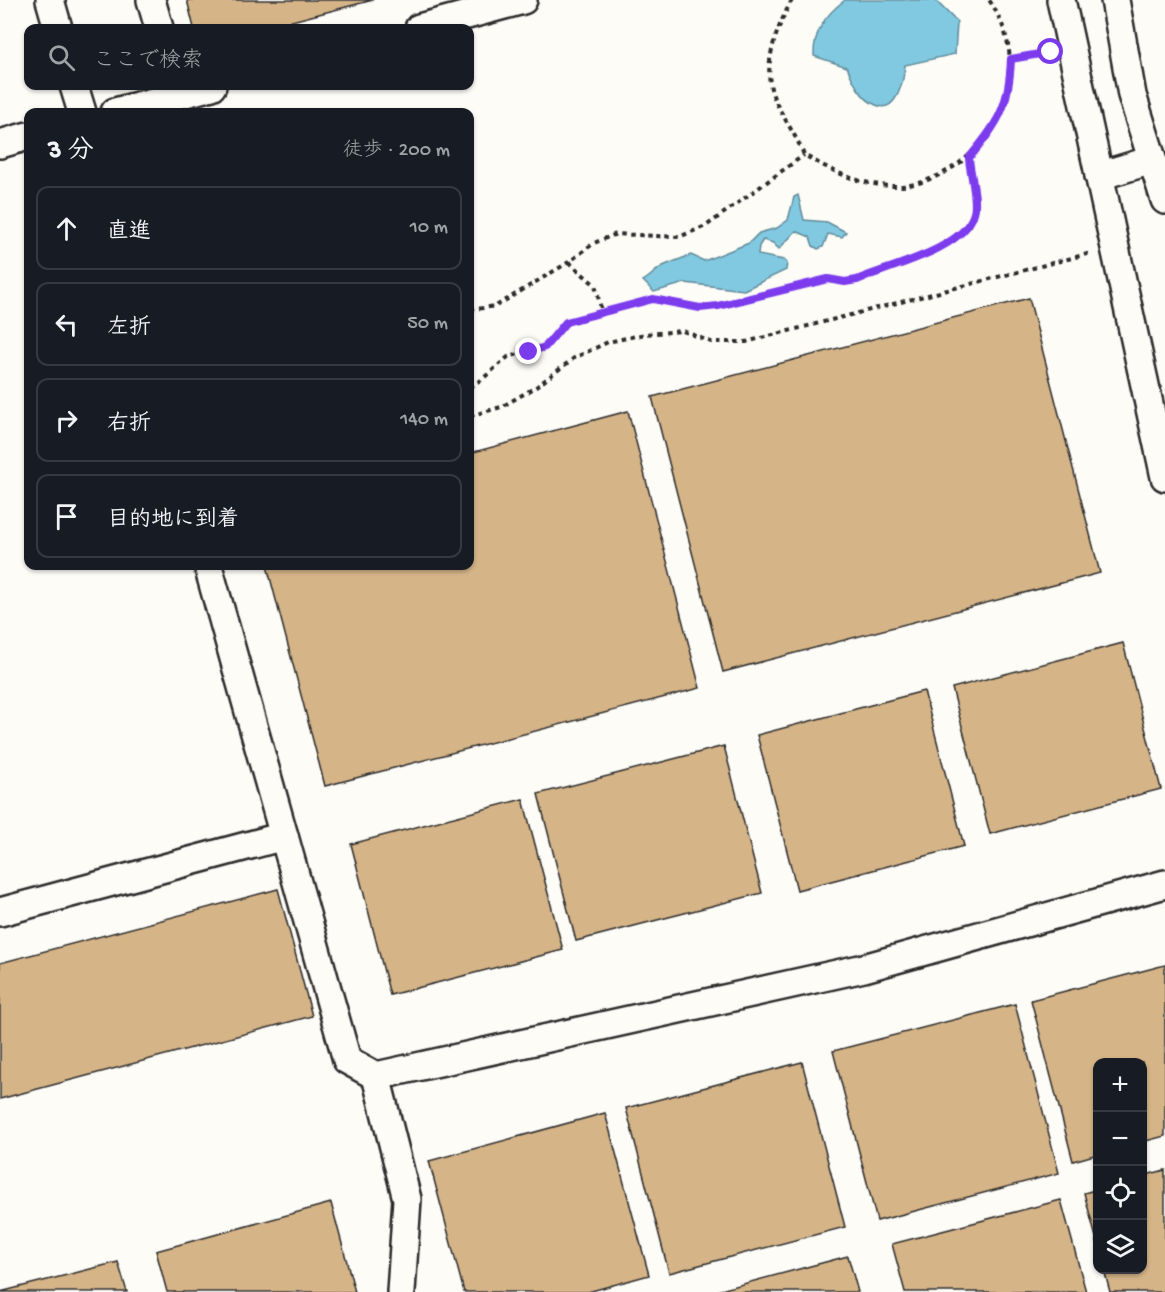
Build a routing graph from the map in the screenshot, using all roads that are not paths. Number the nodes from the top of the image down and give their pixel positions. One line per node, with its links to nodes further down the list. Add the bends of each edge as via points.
1 (50, 0): 6 (lane)
2 (151, 0): 7 (lane)
3 (523, 0): 8 (lane)
4 (1061, 0): 16 (lane)
5 (1115, 0): 15 (lane, via 1132,95)
6 (57, 24)
7 (158, 24)
8 (434, 24)
9 (75, 90): 11 (lane)
10 (176, 90): 12 (lane)
11 (81, 108)
12 (126, 108)
13 (24, 137): 14 (lane)
14 (0, 144)
15 (1152, 160): 16 (lane); 17 (lane)
16 (1099, 176): 18 (lane)
17 (1165, 200)
18 (1165, 477)
19 (209, 570): 20 (lane)
20 (284, 836): 22 (lane); 23 (lane, via 347,1060)
21 (1165, 884): 23 (lane, via 864,968)
22 (0, 912)
23 (376, 1076): 24 (lane, via 407,1199)
24 (401, 1292)

